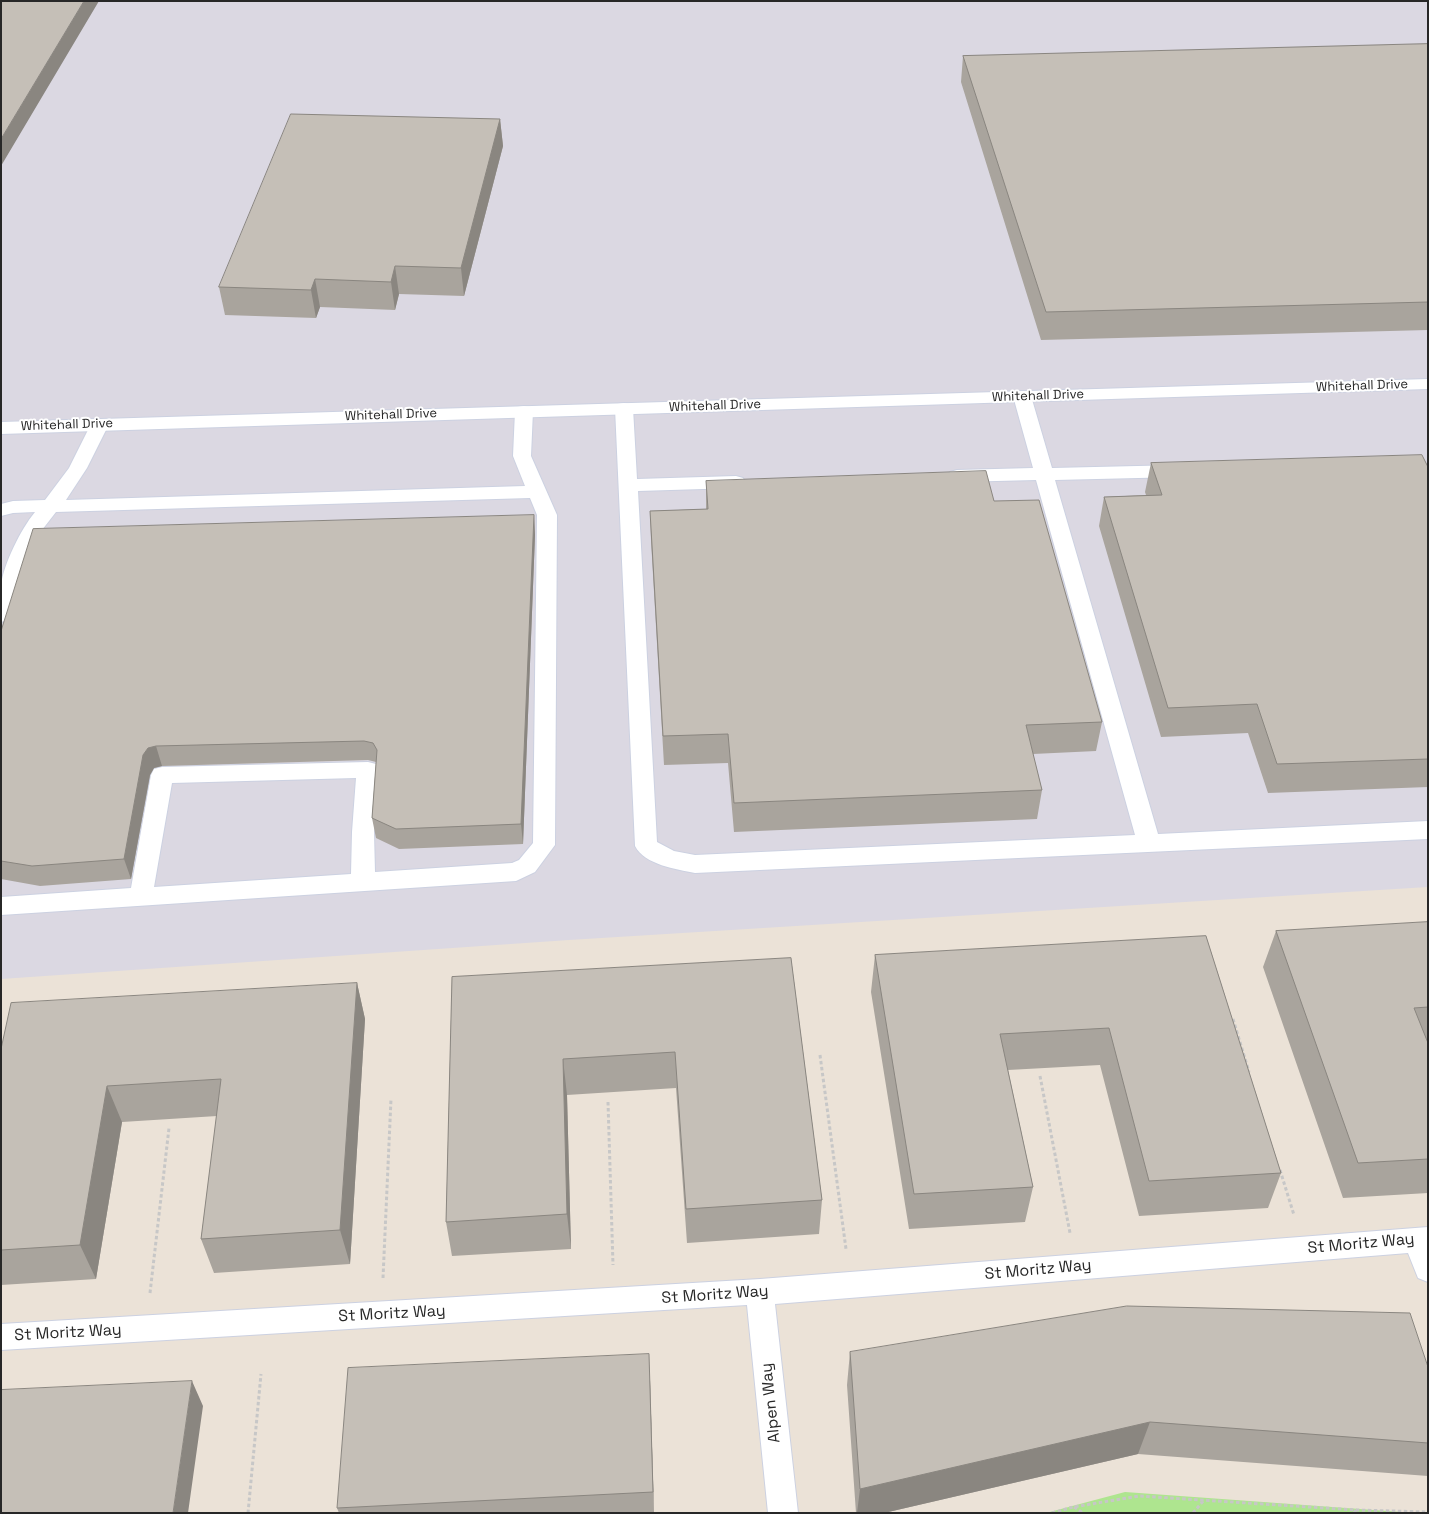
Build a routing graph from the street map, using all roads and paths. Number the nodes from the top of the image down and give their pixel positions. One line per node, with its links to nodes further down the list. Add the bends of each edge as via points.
1 (1428, 384): 2 (street, Whitehall Drive)
2 (1022, 396): 3 (street, Whitehall Drive); 8 (street)
3 (624, 408): 4 (street, Whitehall Drive); 11 (street)
4 (524, 411): 5 (street, Whitehall Drive); 12 (street, via 522,456)
5 (100, 424): 6 (street, Whitehall Drive); 13 (street, via 78,468)
6 (1, 428)
7 (1196, 470): 8 (street)
8 (1045, 474): 9 (street); 17 (street)
9 (942, 477)
10 (754, 482): 11 (street)
11 (628, 485): 17 (street, via 646,846 669,860 695,864)
12 (538, 492): 13 (street); 18 (street, via 547,514 544,845 527,866 516,872)
13 (52, 506): 14 (street, via 13,507); 15 (street, via 33,528 21,553)
14 (1, 510)
15 (1, 615)
16 (1428, 830): 17 (street)
17 (1149, 843)
18 (363, 882): 19 (street); 19 (street, via 363,832 368,770 162,775)
19 (141, 897): 20 (street)
20 (1, 906)
21 (1233, 1019): 24 (path)
22 (820, 1056): 32 (path)
23 (1040, 1076): 30 (path)
24 (1252, 1079)
25 (391, 1099): 35 (path)
26 (608, 1102): 34 (path)
27 (169, 1128): 37 (path)
28 (1278, 1163): 29 (path)
29 (1295, 1216)
30 (1071, 1239)
31 (1422, 1239): 33 (street); 36 (street, St Moritz Way)
32 (847, 1254)
33 (1428, 1269)
34 (613, 1271)
35 (383, 1279)
36 (760, 1292): 38 (street, St Moritz Way); 45 (street, Alpen Way)
37 (150, 1296)
38 (1, 1337)
39 (261, 1374): 44 (path)
40 (1204, 1500): 41 (path, via 1139,1496); 42 (path); 48 (path)
41 (1073, 1507): 46 (path); 47 (path)
42 (1355, 1511): 43 (path)
43 (1428, 1512)
44 (248, 1513)
45 (783, 1513)
46 (1052, 1513)
47 (1083, 1513)
48 (1193, 1513)

